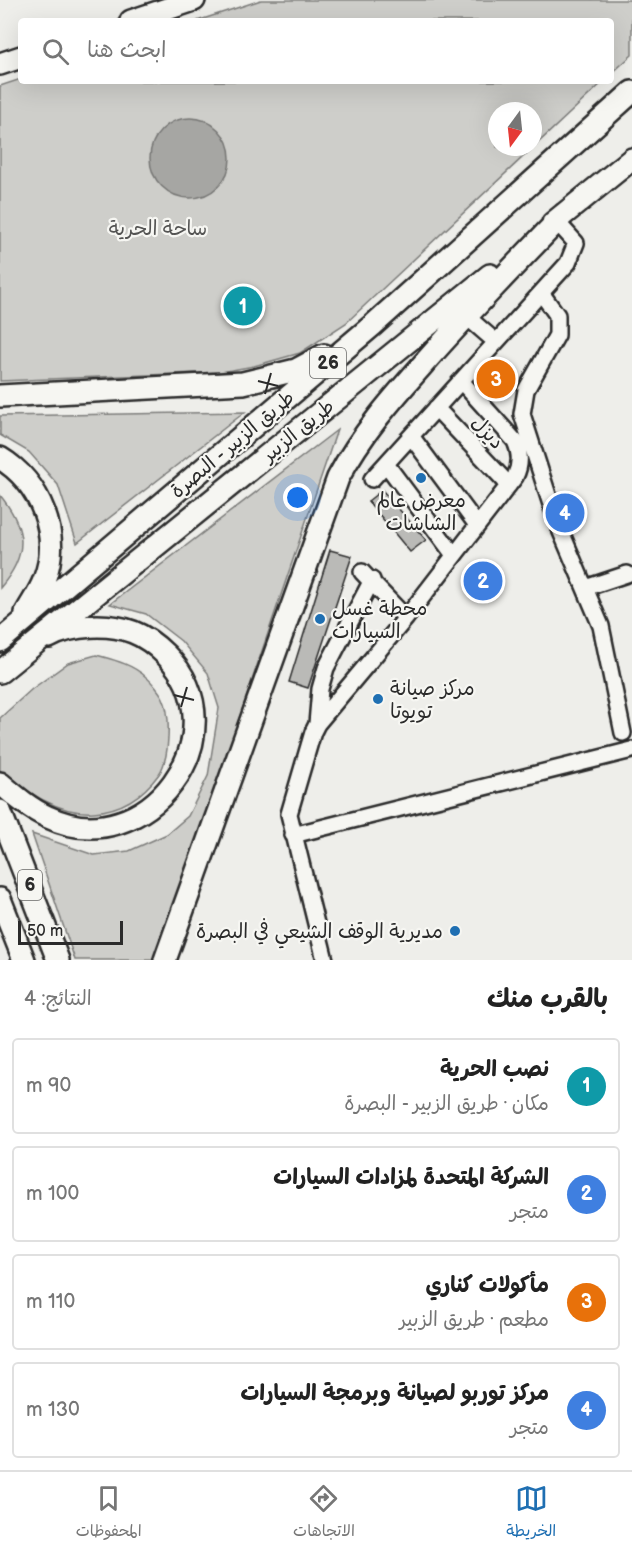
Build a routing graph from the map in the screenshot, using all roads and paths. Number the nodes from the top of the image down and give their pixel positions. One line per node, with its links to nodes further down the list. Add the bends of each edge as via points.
1 (194, 0): 2 (highway)
2 (144, 18)
3 (18, 58): 4 (highway)
4 (0, 64)
5 (632, 92): 10 (highway, طريق الزبير - البصرة / 26)
6 (632, 159): 7 (highway, 26)
7 (560, 218): 8 (lane, via 576,243 568,263); 9 (highway); 27 (highway, طريق الزبير / 26)
8 (542, 294): 11 (lane); 23 (lane, via 557,315 557,335 526,390 522,414 556,520)
9 (466, 316): 11 (lane); 38 (highway, via 363,434 338,478)
10 (373, 325): 13 (highway, via 296,370 243,383); 25 (highway, طريق الزبير - البصرة / 26)
11 (496, 342): 12 (lane)
12 (461, 381): 14 (lane); 19 (lane, via 515,441 519,465)
13 (0, 396)
14 (436, 408): 15 (lane); 19 (lane, ديزل)
15 (411, 436): 17 (lane); 20 (lane)
16 (0, 458): 25 (highway, via 28,482 40,500 49,528 50,555 44,579)
17 (386, 464): 18 (lane); 21 (lane)
18 (372, 479)
19 (509, 485): 20 (lane)
20 (477, 525): 21 (lane)
21 (454, 555): 24 (lane)
22 (627, 574): 23 (lane)
23 (585, 588): 30 (lane, via 601,626)
24 (406, 618): 29 (lane); 29 (lane, via 367,576 326,668)
25 (18, 626): 26 (highway, 26)
26 (0, 641)
27 (33, 646): 28 (highway, 26); 32 (highway, via 54,634 91,626 121,627 143,636 174,663 184,679 192,702 190,755 161,798 140,815 108,825 80,825 49,818)
28 (0, 672)
29 (317, 724): 34 (lane, via 289,814)
30 (623, 733)
31 (632, 750): 34 (lane)
32 (0, 783)
33 (0, 811): 37 (highway, 6)
34 (293, 835): 39 (lane)
35 (0, 899): 36 (highway, 6)
36 (24, 960)
37 (58, 960)
38 (165, 960)
39 (325, 960)

